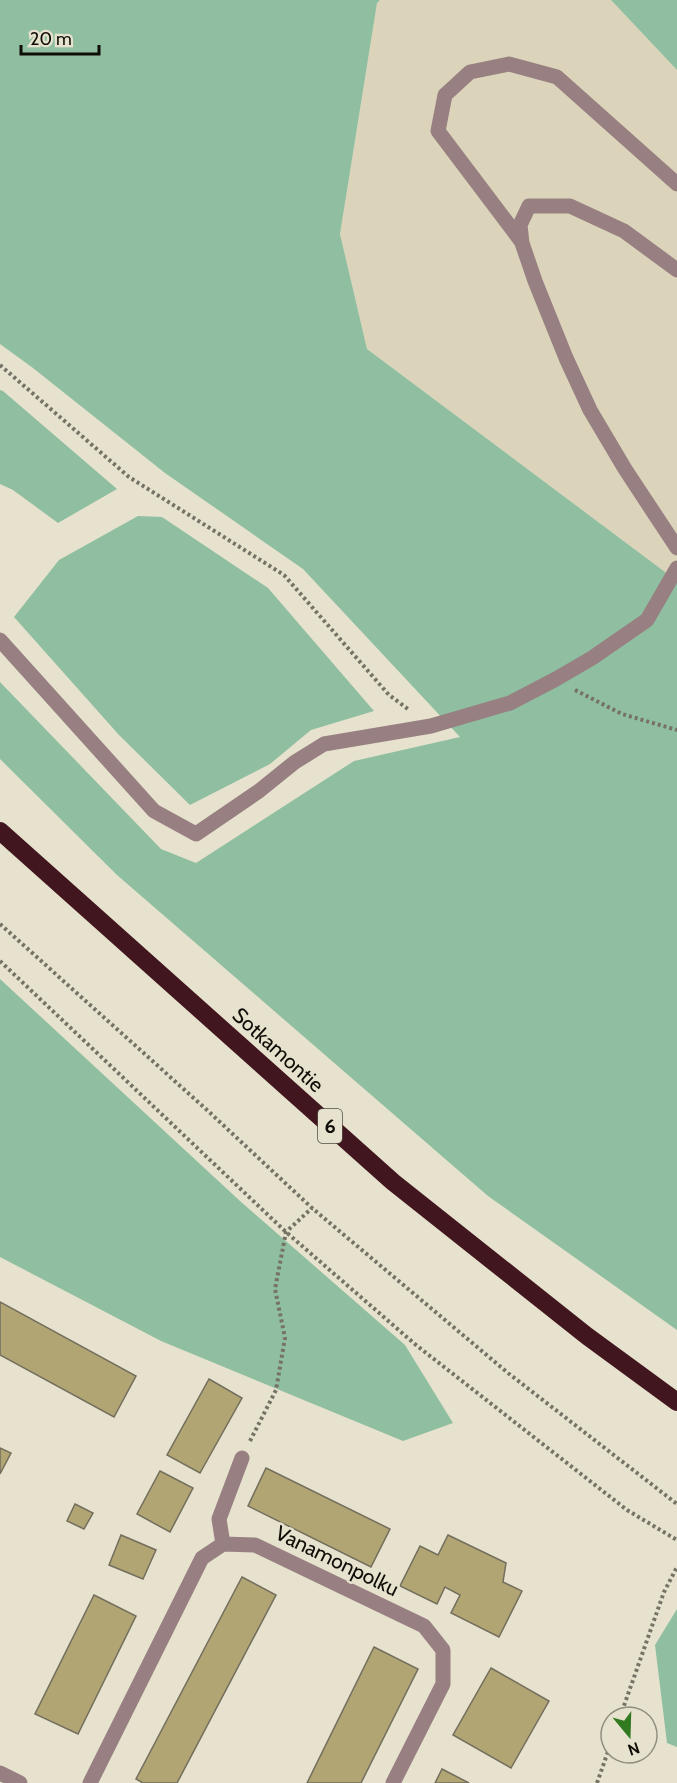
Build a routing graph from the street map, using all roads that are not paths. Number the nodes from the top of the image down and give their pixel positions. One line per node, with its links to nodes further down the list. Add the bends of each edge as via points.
1 (677, 184): 2 (street, via 557,77 510,64 470,72 446,95 438,131)
2 (522, 243): 3 (street, via 520,225 529,206 570,206 624,231); 4 (street, via 590,410)
3 (677, 270)
4 (677, 548)
5 (677, 568): 6 (street, via 647,620 556,679 510,703 430,726 324,744 196,834 154,811)
6 (0, 640)
7 (0, 831): 8 (highway, Sotkamontie / 6, via 393,1182 586,1336)
8 (677, 1402)
9 (242, 1458): 10 (street, via 219,1519)
10 (223, 1544): 13 (street, via 202,1558); 14 (street, Vanamonpolku, via 255,1545 424,1626 443,1650 443,1684)
11 (0, 1773): 12 (street)
12 (20, 1783)
13 (90, 1783)
14 (393, 1783)

